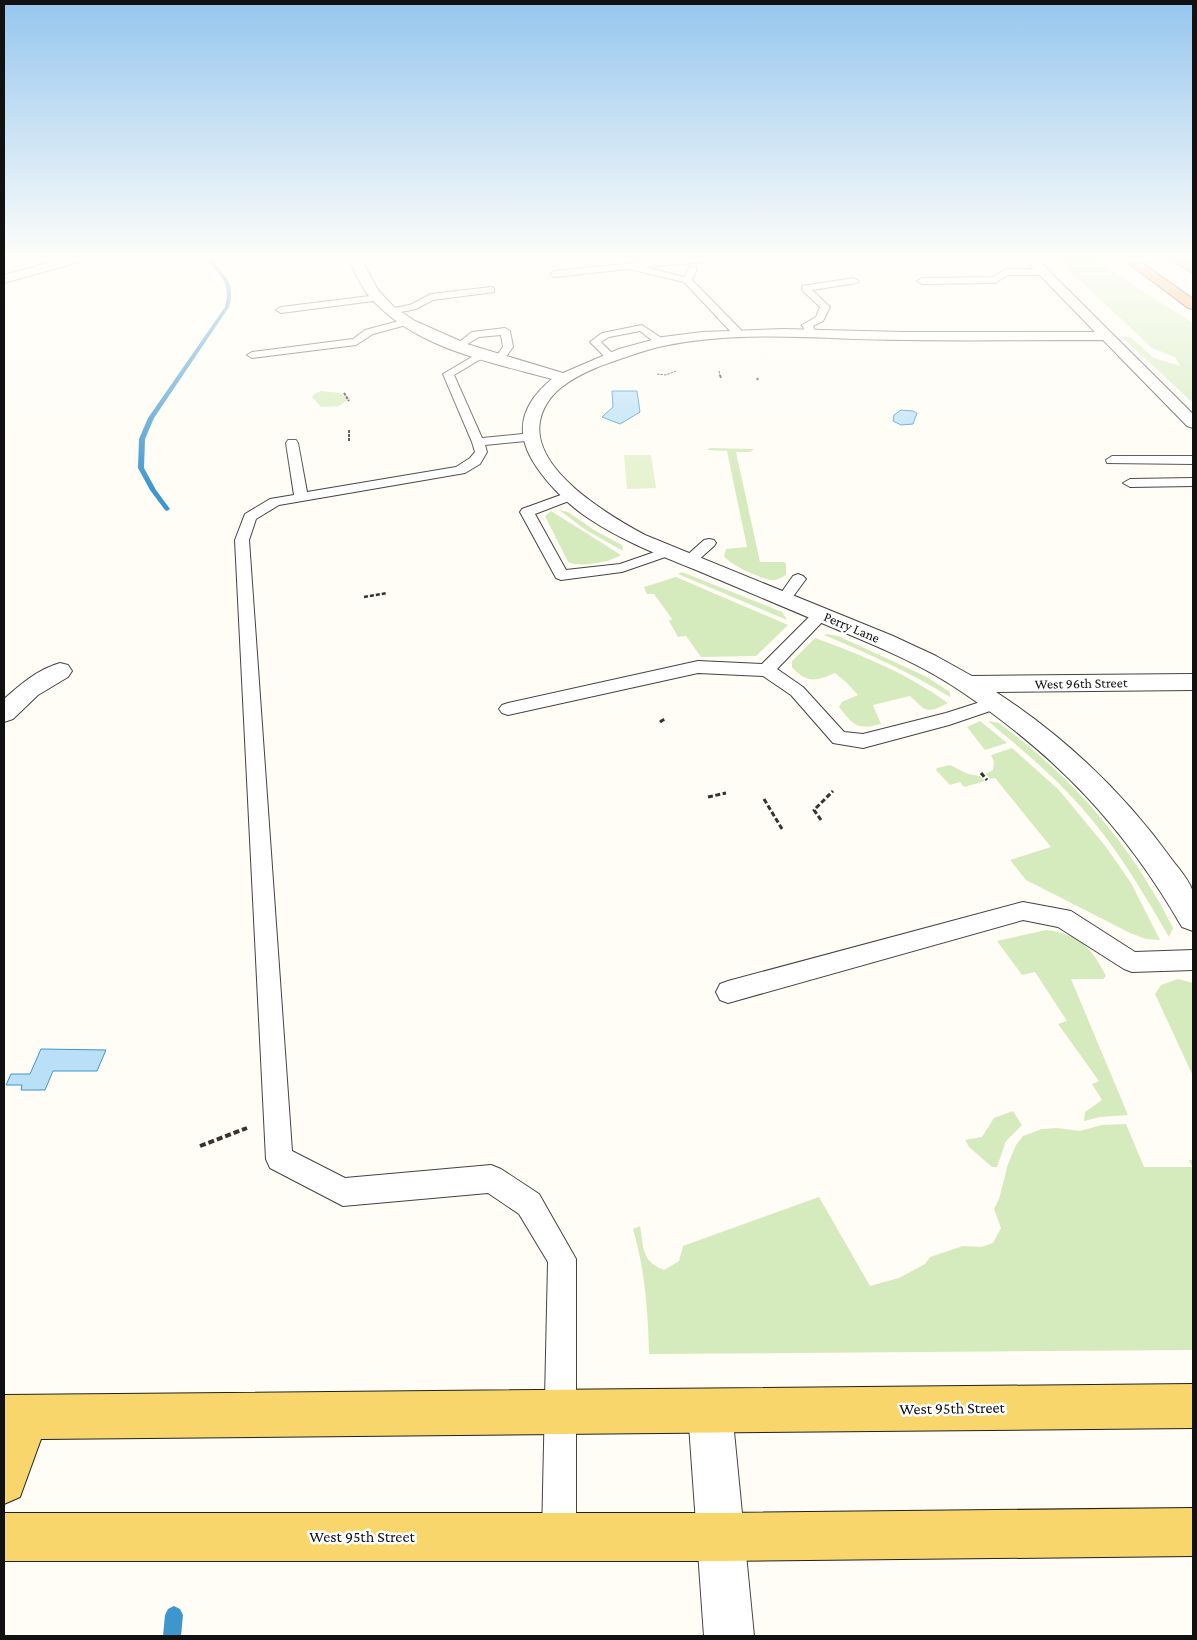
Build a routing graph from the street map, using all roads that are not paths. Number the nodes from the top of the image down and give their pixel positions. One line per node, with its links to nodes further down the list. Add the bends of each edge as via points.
1 (364, 336): 12 (lane, via 356,342)
2 (436, 336): 11 (street)
3 (474, 336): 11 (lane)
4 (505, 336): 13 (lane, via 508,347)
5 (605, 336): 14 (lane, via 595,342)
6 (652, 336): 10 (lane)
7 (705, 336): 10 (street, Perry Lane)
8 (888, 336): 9 (street, Perry Lane)
9 (1107, 336): 16 (street)
10 (662, 343): 14 (street, Perry Lane)
11 (459, 346): 13 (street)
12 (252, 355)
13 (491, 356): 15 (street); 18 (lane, via 448,374)
14 (611, 356): 15 (street, Perry Lane)
15 (565, 378): 17 (street, Perry Lane, via 541,397 533,411)
16 (1193, 422)
17 (532, 436): 18 (lane); 24 (street, Perry Lane, via 533,444 550,473)
18 (478, 442): 25 (lane, via 481,452 475,461 460,470)
19 (292, 443): 25 (lane)
20 (1112, 460): 21 (lane)
21 (1193, 460)
22 (1130, 482): 23 (lane)
23 (1193, 482)
24 (570, 496): 27 (street, Perry Lane, via 600,518 638,539); 27 (lane, via 527,512 561,575 622,568)
25 (301, 497): 43 (lane, via 275,502 250,517 242,540 279,1159 343,1192 491,1180 529,1204 562,1259)
26 (709, 543): 28 (lane)
27 (669, 551): 28 (street, Perry Lane)
28 (690, 560): 30 (street, Perry Lane)
29 (798, 579): 30 (lane)
30 (784, 599): 31 (street, Perry Lane)
31 (821, 614): 32 (lane); 35 (street, Perry Lane, via 916,655)
32 (766, 670): 36 (lane, via 780,676 809,702 839,738 863,741); 37 (lane, via 698,666)
33 (60, 671): 38 (street, via 30,689)
34 (1193, 682): 35 (street, West 96th Street)
35 (969, 684): 36 (street, Perry Lane)
36 (996, 703): 39 (street, Perry Lane, via 1069,762 1107,798 1162,869)
37 (508, 709)
38 (4, 713)
39 (1193, 918)
40 (1193, 960): 41 (lane, via 1132,962 1062,918 1023,911)
41 (728, 992)
42 (1193, 1406): 44 (main road, West 95th Street)
43 (560, 1411): 44 (main road, West 95th Street); 45 (main road, West 95th Street); 48 (lane)
44 (710, 1411): 50 (street)
45 (15, 1417): 46 (main road)
46 (4, 1481)
47 (1193, 1532): 50 (main road, West 95th Street)
48 (559, 1536): 49 (main road, West 95th Street); 50 (main road, West 95th Street)
49 (4, 1537)
50 (721, 1537): 51 (street)
51 (729, 1636)

